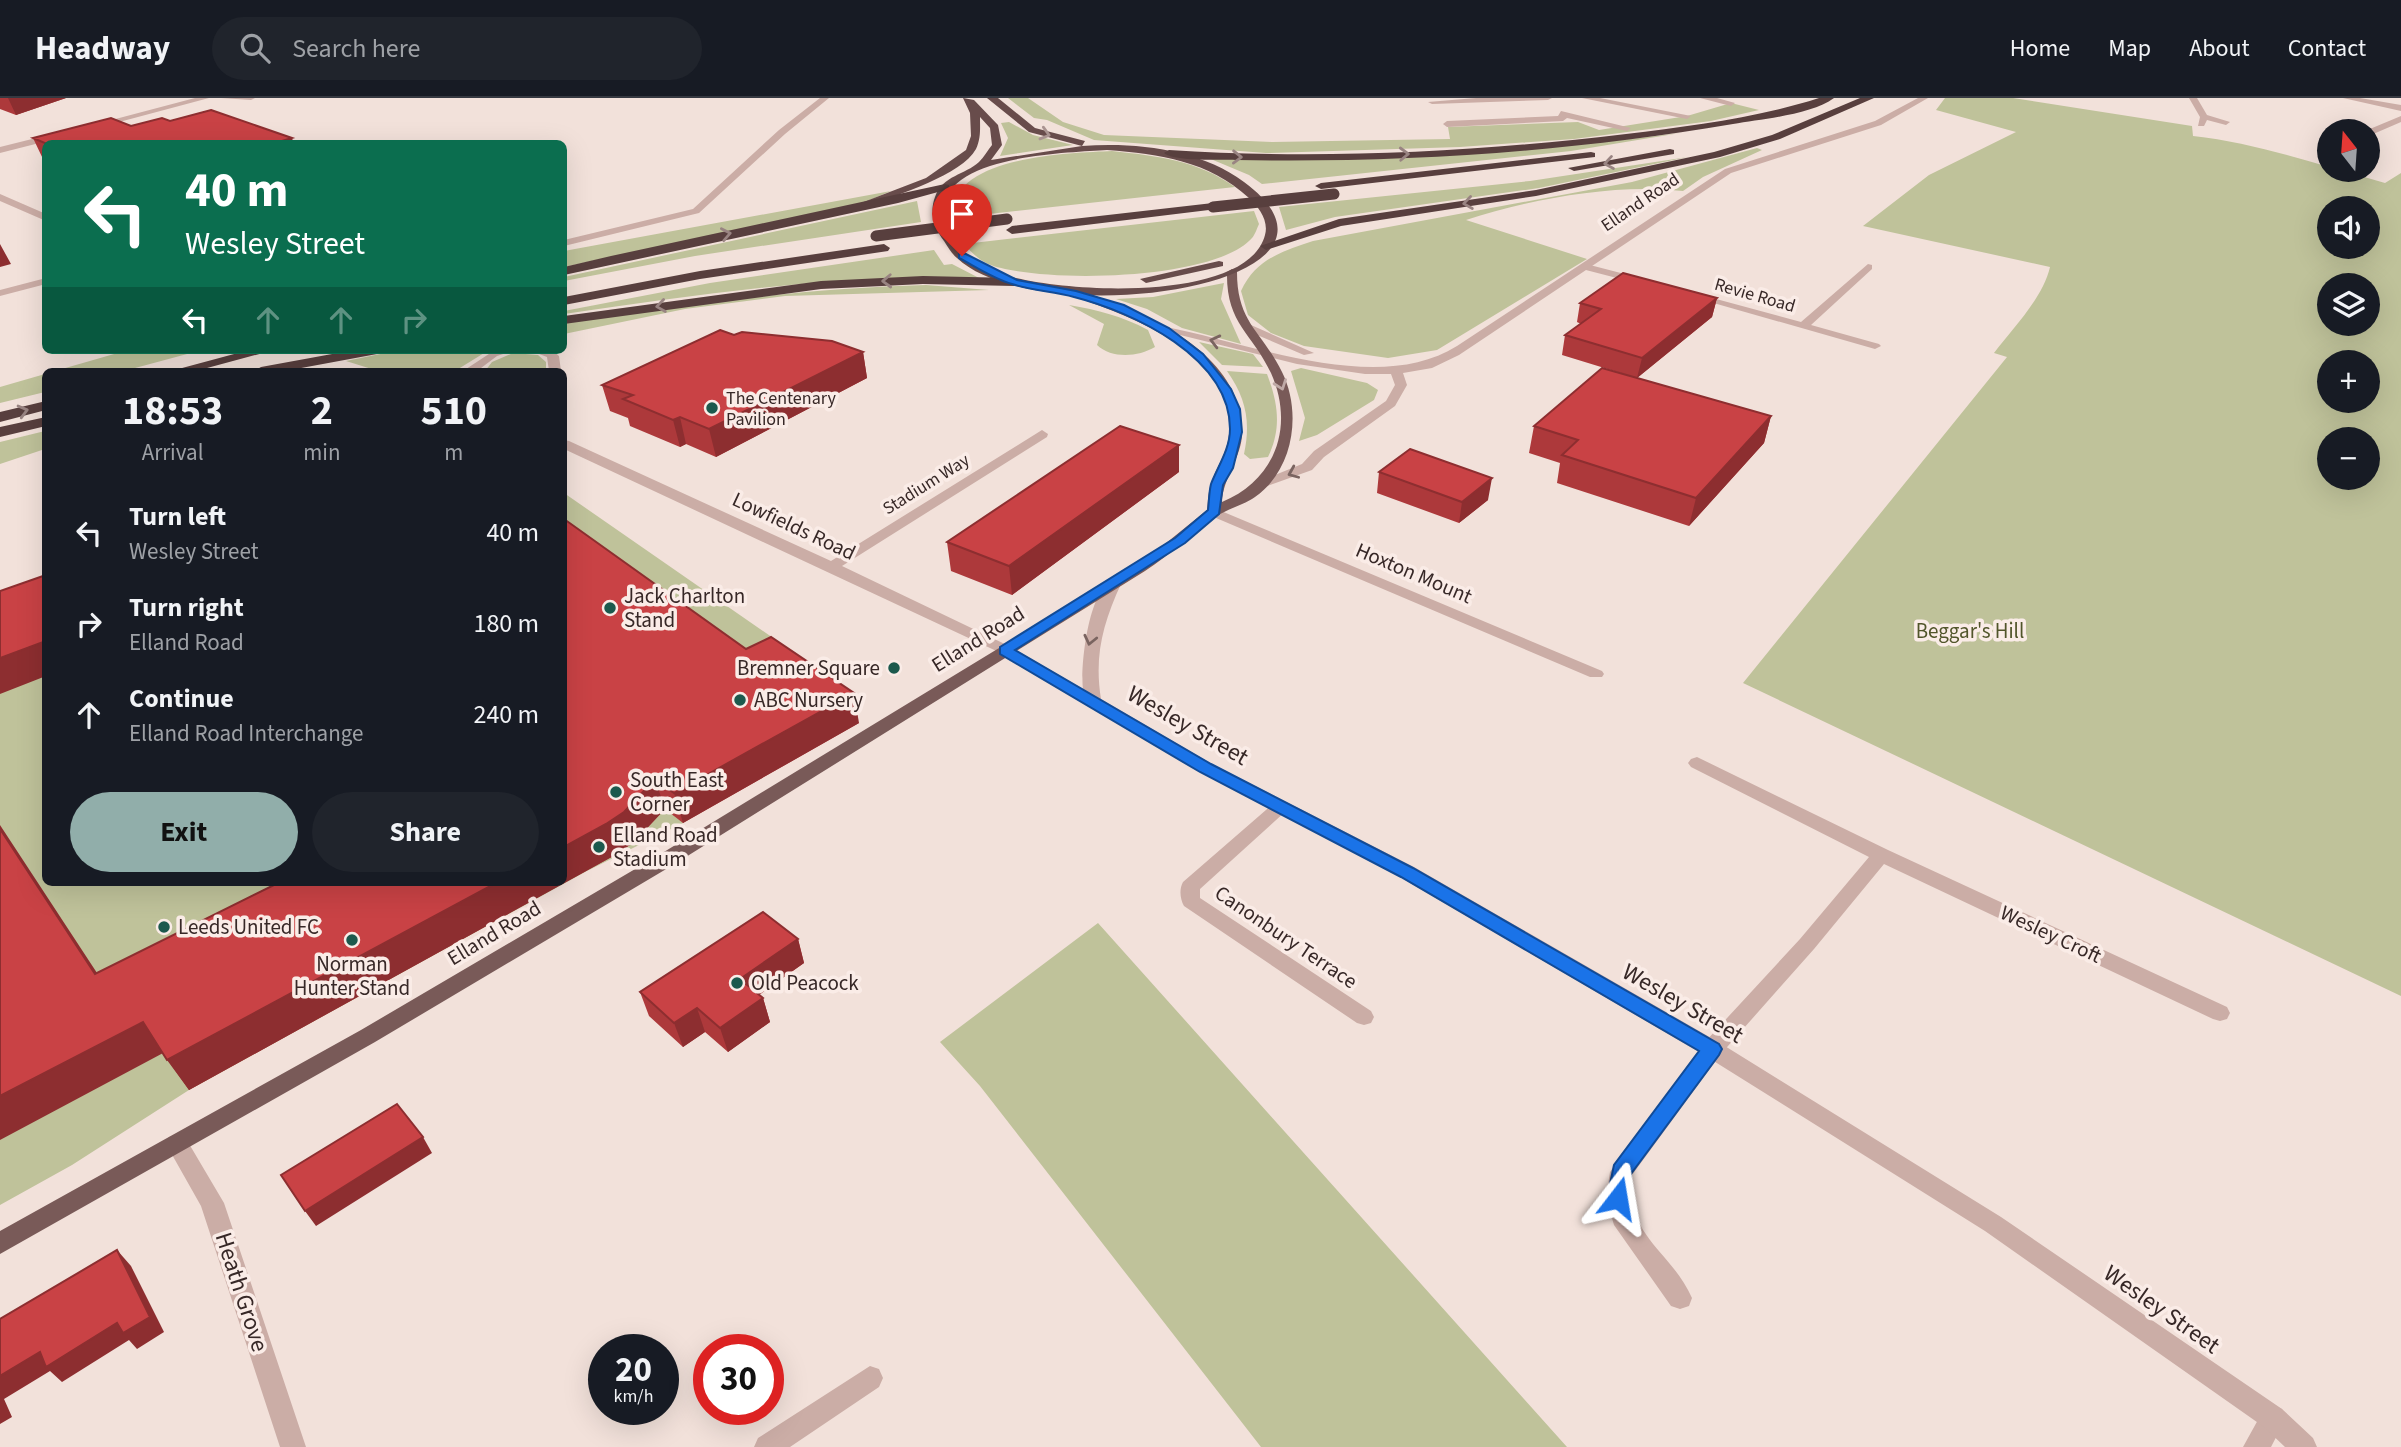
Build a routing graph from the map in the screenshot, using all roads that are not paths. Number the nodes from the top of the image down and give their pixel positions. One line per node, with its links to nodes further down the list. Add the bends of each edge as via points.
1 (205, 98): 27 (street)
2 (225, 98): 3 (street)
3 (251, 98)
4 (825, 98): 38 (street, via 696,211)
5 (967, 98): 32 (highway, via 995,127 997,145); 35 (highway, via 975,113 976,136 970,151 930,180)
6 (992, 98): 29 (highway, one-way to 29, via 1032,130)
7 (1548, 98): 15 (street); 19 (street)
8 (1586, 98): 20 (street)
9 (1704, 98): 16 (street)
10 (1829, 98): 17 (highway)
11 (1869, 98): 21 (highway)
12 (1924, 98): 41 (street, Elland Road, via 1887,119 1728,171)
13 (2193, 98): 23 (street, via 2203,120)
14 (2347, 98): 18 (street)
15 (1432, 102)
16 (1731, 103)
17 (1797, 108): 31 (highway, one-way to 17, via 1281,158 1528,148 1672,133); 37 (highway, via 1671,142 1541,162 1202,198)
18 (2401, 108)
19 (1561, 114): 24 (street, via 1563,118); 25 (street)
20 (1687, 116)
21 (1819, 118): 37 (highway, one-way to 37, bridge, via 1722,143 1622,161); 40 (highway, one-way to 40, via 1776,137 1640,173 1339,223)
22 (2401, 118): 26 (street)
23 (2226, 122)
24 (1447, 124)
25 (1627, 128)
26 (2380, 128)
27 (77, 130)
28 (64, 134): 30 (street)
29 (1107, 147): 31 (highway); 32 (highway, via 1036,153)
30 (0, 150)
31 (1169, 153): 40 (highway, via 1219,169 1246,188 1269,217 1272,228)
32 (981, 166): 33 (highway)
33 (946, 187): 35 (highway); 45 (highway, via 938,218 951,247 978,267)
34 (0, 197): 36 (street)
35 (839, 212): 43 (highway, one-way to 35)
36 (42, 216)
37 (1009, 225): 39 (highway)
38 (567, 242)
39 (880, 242): 48 (highway); 52 (highway)
40 (1266, 246): 44 (highway); 45 (highway, via 1212,267 1159,278 1101,282)
41 (1586, 267): 47 (street); 70 (street, Elland Road, via 1448,357)
42 (1868, 267): 54 (street)
43 (567, 270)
44 (1232, 272): 50 (highway, via 1154,291); 55 (main road, Elland Road, via 1230,295)
45 (1007, 279): 50 (highway); 53 (highway, one-way to 53, via 821,285)
46 (42, 282): 49 (street)
47 (1649, 284)
48 (567, 289)
49 (0, 293)
50 (1076, 294): 56 (main road, Elland Road, via 1135,313)
51 (1687, 294): 54 (street, Revie Road)
52 (567, 300)
53 (567, 320)
54 (1802, 326): 57 (street, Revie Road)
55 (1247, 327): 58 (main road, Elland Road); 65 (street, Elland Road)
56 (1166, 330): 58 (street, Elland Road, one-way to 56); 78 (main road, Elland Road, via 1210,369 1234,409 1236,432 1227,468 1217,485)
57 (1875, 346)
58 (1265, 353): 65 (street, Elland Road); 77 (main road, Elland Road, one-way to 77, via 1283,388 1287,421 1279,454)
59 (241, 354): 64 (highway)
60 (250, 354): 64 (highway)
61 (313, 354): 67 (highway)
62 (356, 354): 68 (highway)
63 (493, 354): 69 (street)
64 (204, 365): 66 (highway)
65 (1338, 366): 70 (street, Elland Road)
66 (191, 368)
67 (257, 368)
68 (278, 368)
69 (473, 368)
70 (1396, 369): 77 (street, Elland Road, one-way to 77, via 1401,385 1391,403 1307,467)
71 (42, 406): 72 (highway, one-way to 71)
72 (0, 417)
73 (42, 422): 74 (highway)
74 (0, 432)
75 (1042, 434): 79 (street, Stadium Way)
76 (567, 445): 79 (street, Lowfields Road)
77 (1262, 483): 78 (main road, Elland Road, via 1254,492)
78 (1214, 512): 80 (main road, Elland Road, via 1180,541); 82 (street, Hoxton Mount)
79 (831, 567): 81 (street, Lowfields Road)
80 (1114, 584): 81 (main road, Elland Road); 83 (street, one-way to 83, via 1089,643)
81 (1005, 650): 83 (street, Wesley Street); 90 (main road, Elland Road, via 666,860)
82 (1596, 674)
83 (1093, 701): 85 (street, Wesley Street)
84 (1697, 763): 86 (street, Wesley Croft)
85 (1280, 807): 88 (street, Canonbury Terrace, via 1190,887 1191,901); 89 (street, Wesley Street, via 1407,872)
86 (1881, 855): 87 (street, Wesley Croft); 89 (street)
87 (2220, 1013)
88 (1364, 1017)
89 (1712, 1049): 92 (street, via 1621,1172 1618,1198 1626,1225); 94 (street, Wesley Street, via 1993,1224)
90 (177, 1144): 91 (main road, Elland Road); 95 (street, Heath Grove, via 212,1203)
91 (0, 1243)
92 (1680, 1298)
93 (870, 1378): 96 (street)
94 (2273, 1418): 97 (street); 98 (street, Wesley Street)
95 (293, 1447)
96 (767, 1447)
97 (2256, 1447)
98 (2304, 1447)

